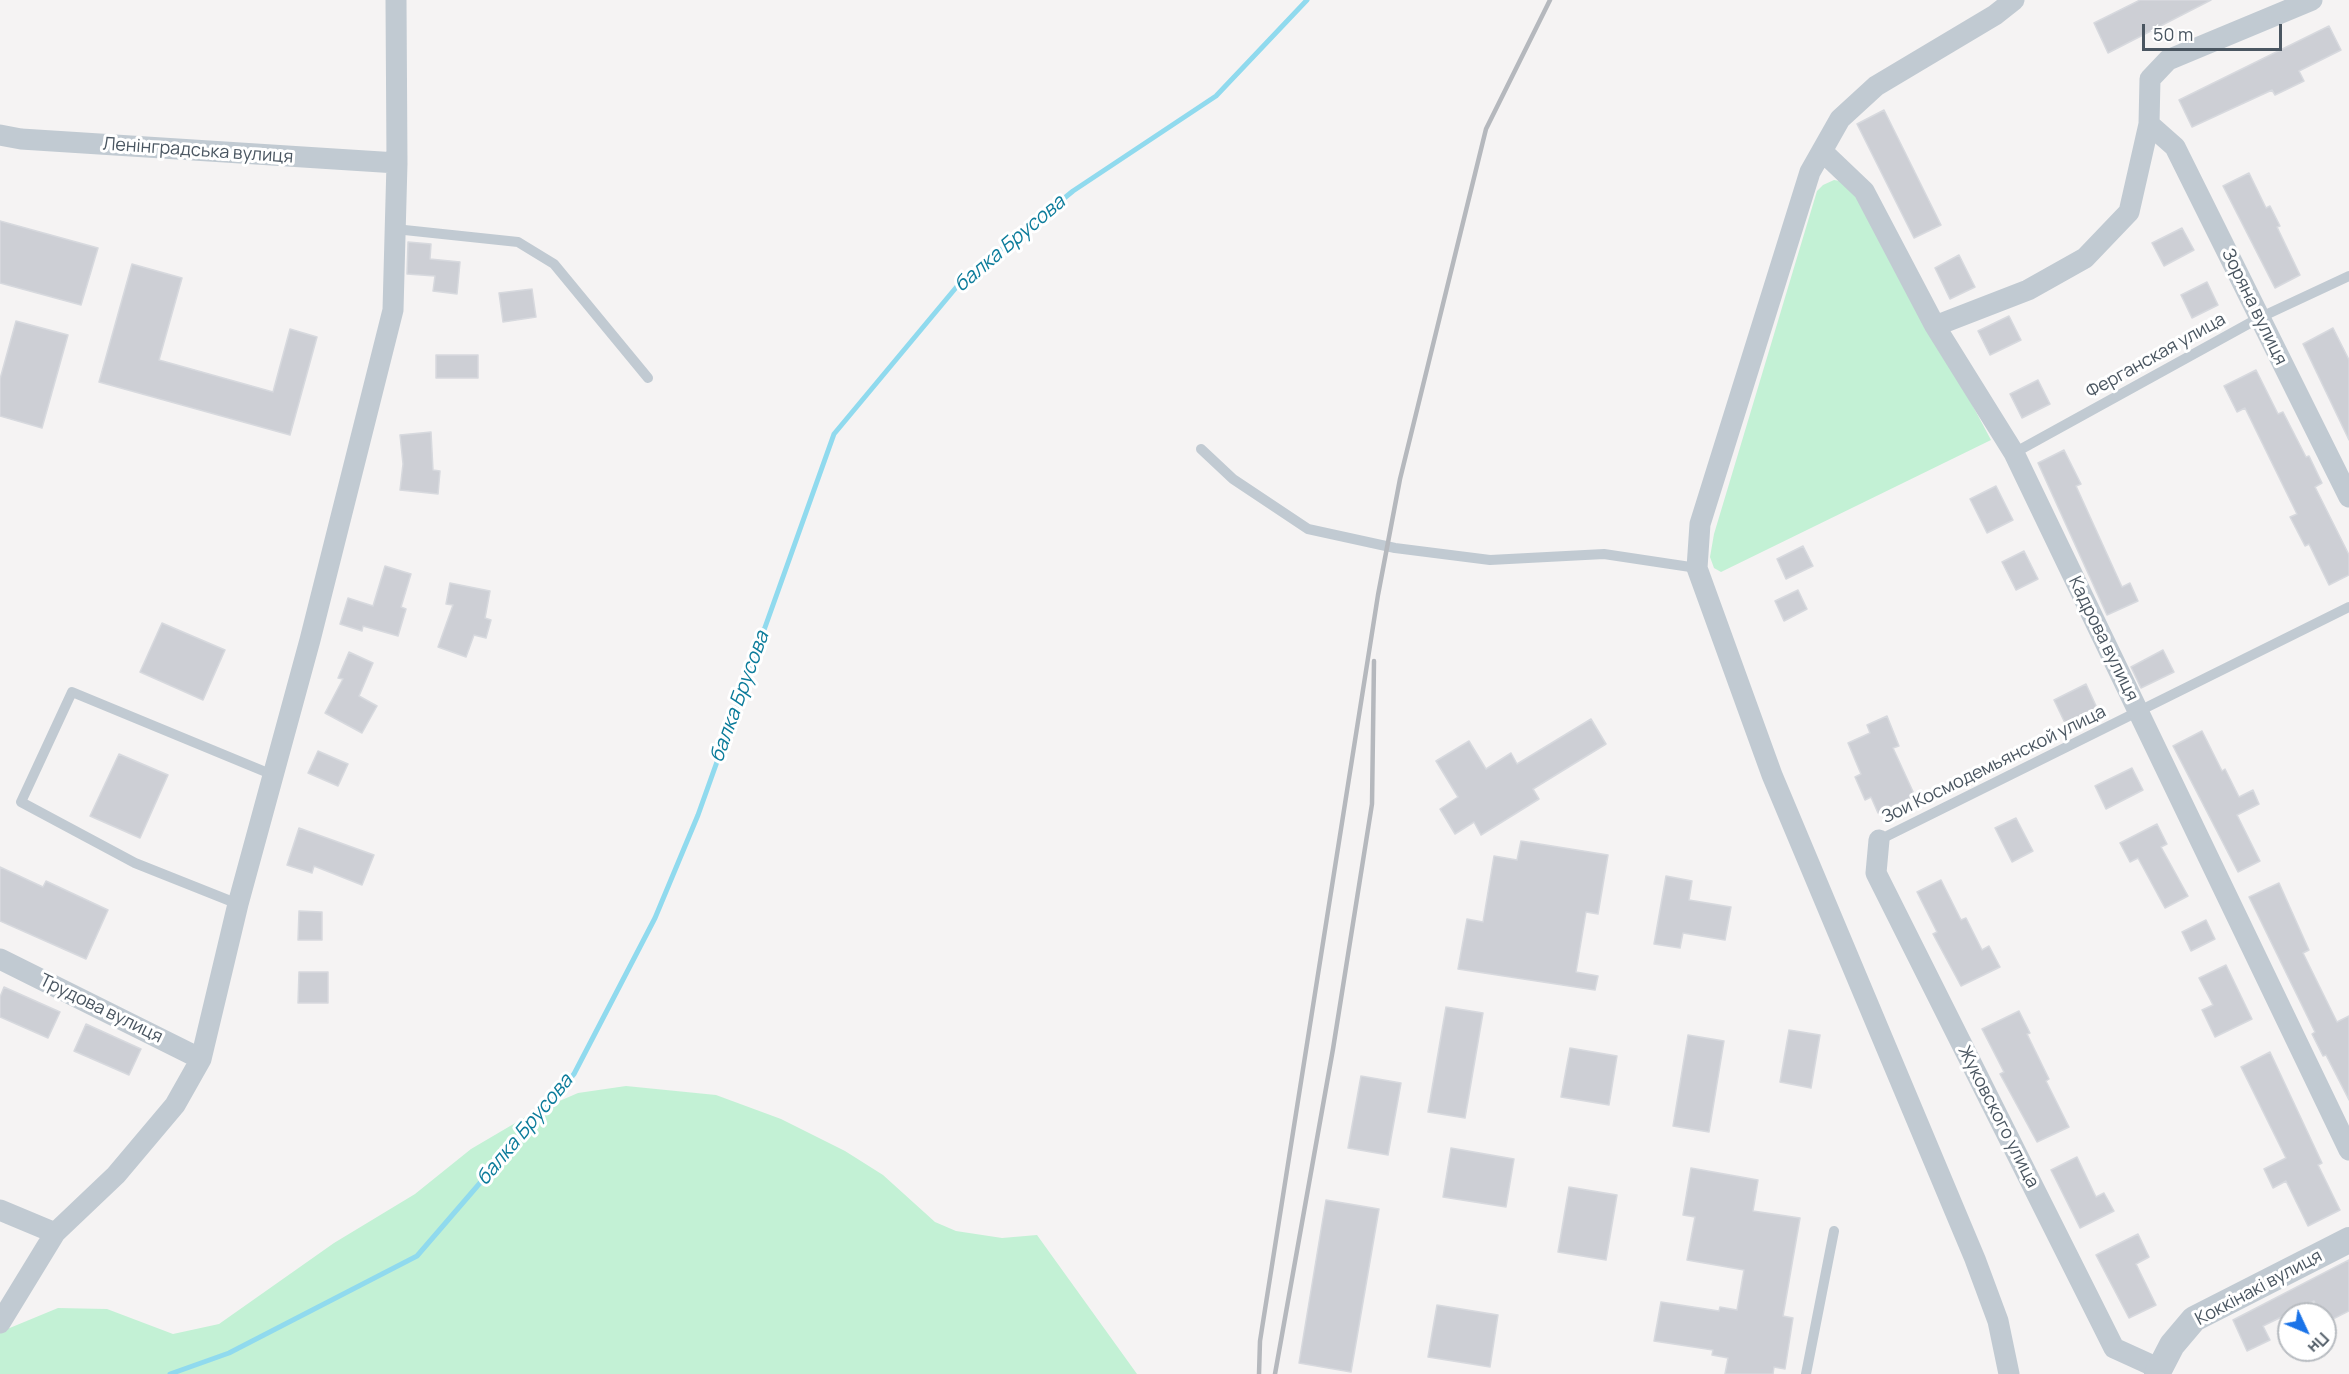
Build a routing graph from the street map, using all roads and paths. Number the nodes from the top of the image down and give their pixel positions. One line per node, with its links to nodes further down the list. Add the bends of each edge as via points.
1 (396, 0): 7 (street)
2 (2014, 0): 6 (street, via 1876,86 1840,119)
3 (2312, 0): 4 (street, via 2168,60 2150,79)
4 (2149, 124): 10 (street, Зоряна вулиця, via 2175,147); 11 (street, via 2129,212 2085,258 2028,290)
5 (0, 135): 7 (street, Ленінградська вулиця)
6 (1822, 151): 11 (street, Кадрова вулиця, via 1864,191); 16 (street, via 1810,172 1700,524)
7 (397, 163): 8 (street)
8 (395, 229): 12 (lane, via 518,242 554,264); 19 (street, via 393,310)
9 (2349, 276): 10 (lane, Ферганская улица)
10 (2259, 318): 14 (lane, Ферганская улица); 15 (street, Зоряна вулиця)
11 (1935, 326): 14 (street, Кадрова вулиця)
12 (648, 378)
13 (1201, 449): 16 (lane, via 1233,479 1308,529 1395,548 1490,560 1604,554)
14 (2014, 453): 18 (street, Кадрова вулиця)
15 (2349, 497)
16 (1697, 568): 32 (street, via 1772,774 1975,1259 1998,1321)
17 (2349, 607): 18 (lane, Зои Космодемьянской улица)
18 (2138, 711): 20 (lane, Зои Космодемьянской улица); 24 (street, Кадрова вулиця)
19 (273, 775): 21 (street); 21 (lane, via 72,692 21,802 135,863)
20 (1879, 840): 30 (street, Жуковского улица, via 1876,873 2114,1348)
21 (238, 904): 23 (street)
22 (0, 959): 23 (street, Трудова вулиця)
23 (201, 1059): 27 (street, via 175,1105 116,1175)
24 (2349, 1150)
25 (0, 1210): 27 (street)
26 (1834, 1231): 31 (lane)
27 (55, 1233): 29 (street)
28 (2349, 1240): 30 (street, Коккінакі вулиця, via 2194,1319 2172,1344)
29 (0, 1323)
30 (2158, 1371)
31 (1806, 1374)
32 (2009, 1374)

